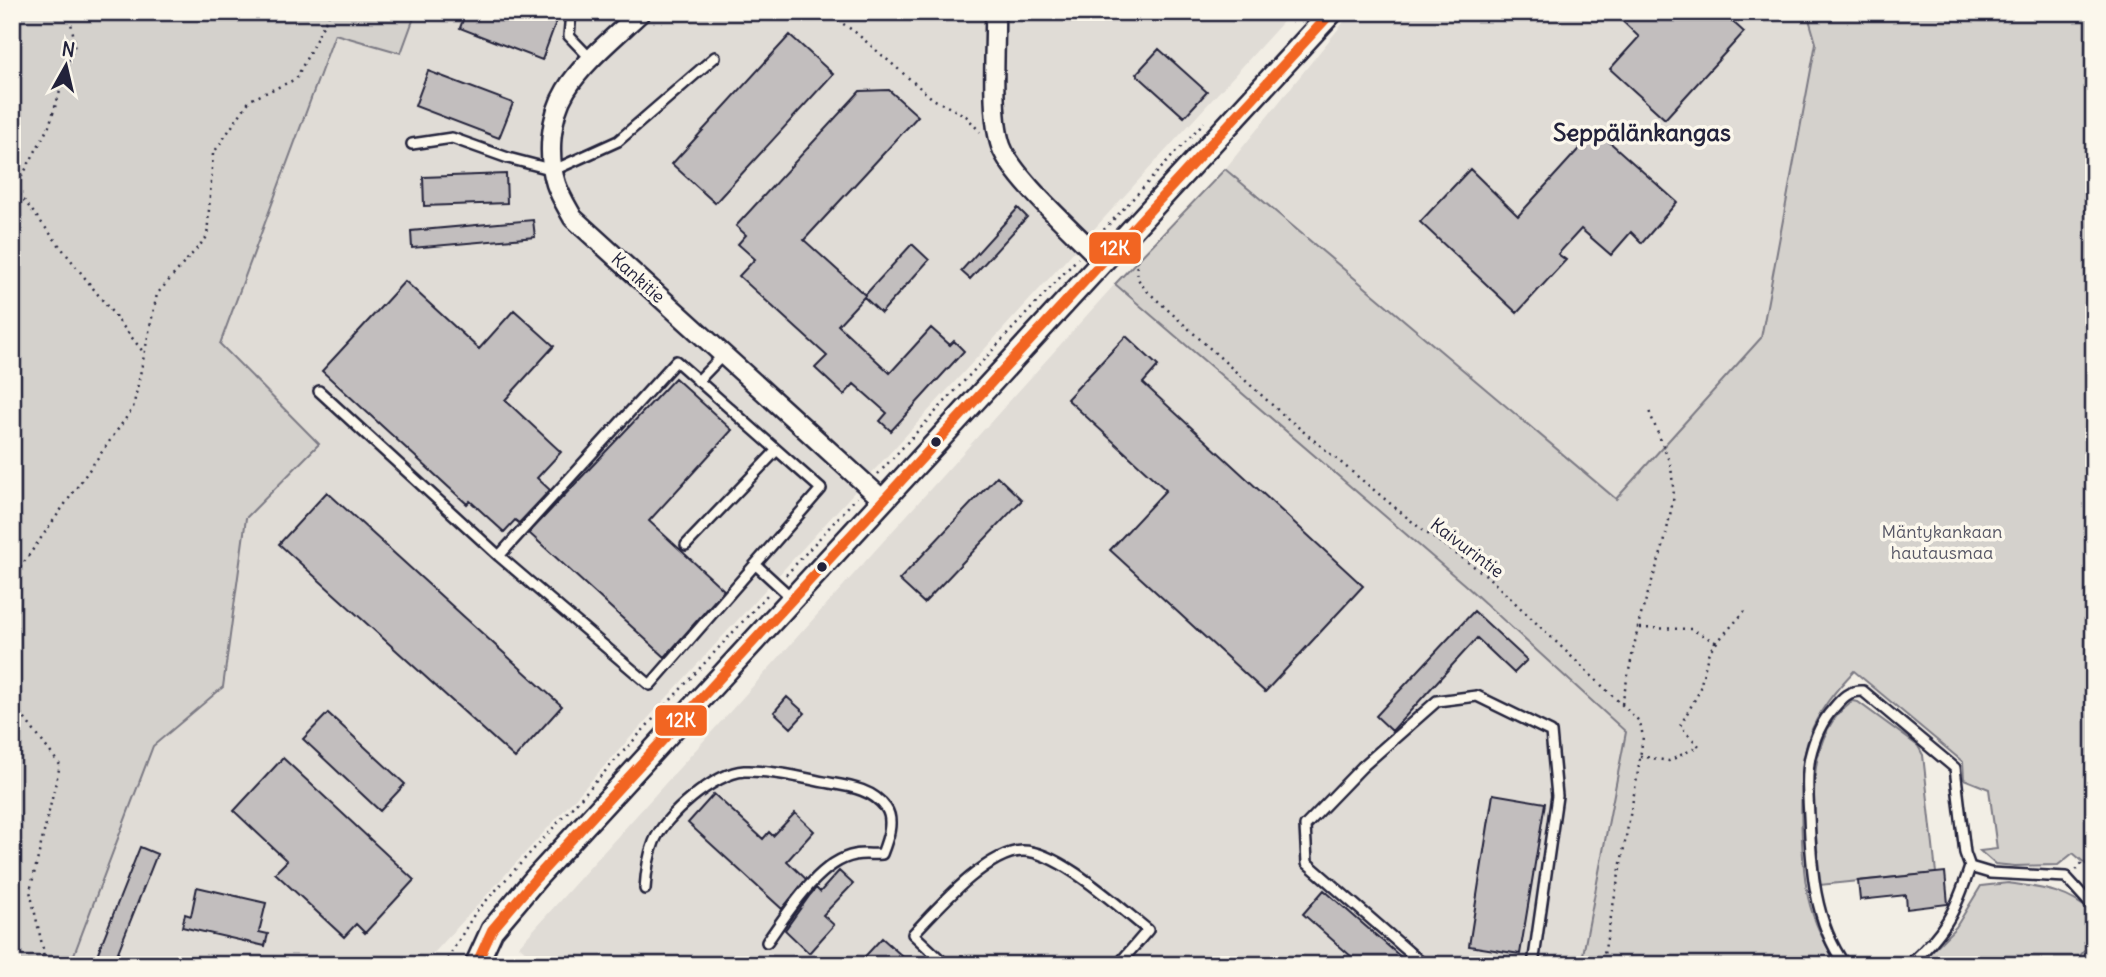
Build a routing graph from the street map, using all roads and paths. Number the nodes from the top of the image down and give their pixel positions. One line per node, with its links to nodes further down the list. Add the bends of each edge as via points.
1 (69, 12): 13 (path, via 75,44 49,126)
2 (330, 12): 18 (path, via 296,79 250,100 213,154 207,237 157,294)
3 (571, 12): 9 (lane, via 569,36)
4 (641, 12): 9 (street, Kankitie)
5 (826, 12): 10 (path, via 933,99 966,116 983,135)
6 (995, 12): 10 (street)
7 (1332, 12): 16 (street)
8 (715, 57): 12 (lane, via 618,141)
9 (592, 60): 12 (street, Kankitie, via 566,90 554,119)
10 (998, 132): 17 (street, via 1015,170)
11 (412, 144): 12 (lane, via 452,138)
12 (554, 170): 19 (street, Kankitie, via 573,218)
13 (15, 189): 14 (path); 18 (path)
14 (12, 195)
15 (1106, 226): 16 (path, Kaivurintie)
16 (1122, 241): 17 (street); 34 (path, Kaivurintie, via 1136,253 1138,279 1145,289 1282,413 1422,529 1486,575)
17 (1103, 261): 24 (street)
18 (145, 353): 28 (path, via 133,408)
19 (723, 355): 20 (lane); 24 (street, Kankitie)
20 (698, 381): 23 (lane); 26 (lane, via 676,361)
21 (319, 391): 26 (lane)
22 (1649, 411): 31 (path, via 1671,466 1674,496)
23 (776, 451): 25 (lane); 27 (lane, via 821,489)
24 (883, 500): 29 (street)
25 (686, 545)
26 (499, 556): 27 (lane, via 650,685)
27 (756, 565): 29 (lane)
28 (12, 579)
29 (793, 599): 42 (street, via 536,878 492,930)
30 (1745, 611): 32 (path)
31 (1638, 628): 32 (path, via 1691,629); 34 (path)
32 (1717, 643): 35 (path, via 1710,651 1699,692 1680,726 1699,746 1670,761)
33 (12, 702): 41 (path, via 60,765 30,891)
34 (1622, 704): 35 (path, Kaivurintie, via 1640,722)
35 (1640, 756): 47 (path, Kaivurintie)
36 (1970, 867): 38 (lane, via 1990,873 2066,877); 48 (lane, via 1955,768 1863,691 1841,699 1817,734 1808,785 1814,891); 49 (lane, via 1947,925)
37 (645, 889): 39 (lane, via 655,839 678,809 709,783 742,771 871,793 888,810 890,831 882,854 854,855 828,866)
38 (2094, 908)
39 (766, 942)
40 (2094, 952): 50 (path)
41 (44, 965)
42 (476, 965)
43 (946, 965): 44 (lane, via 913,934 969,878 999,858 1022,851 1046,856 1085,879 1148,930)
44 (1118, 965)
45 (1424, 965): 46 (lane, via 1307,863 1305,826 1362,767 1437,701 1477,696 1552,732 1557,796)
46 (1533, 965)
47 (1602, 965)
48 (1845, 965)
49 (1909, 965)
50 (2082, 965)

